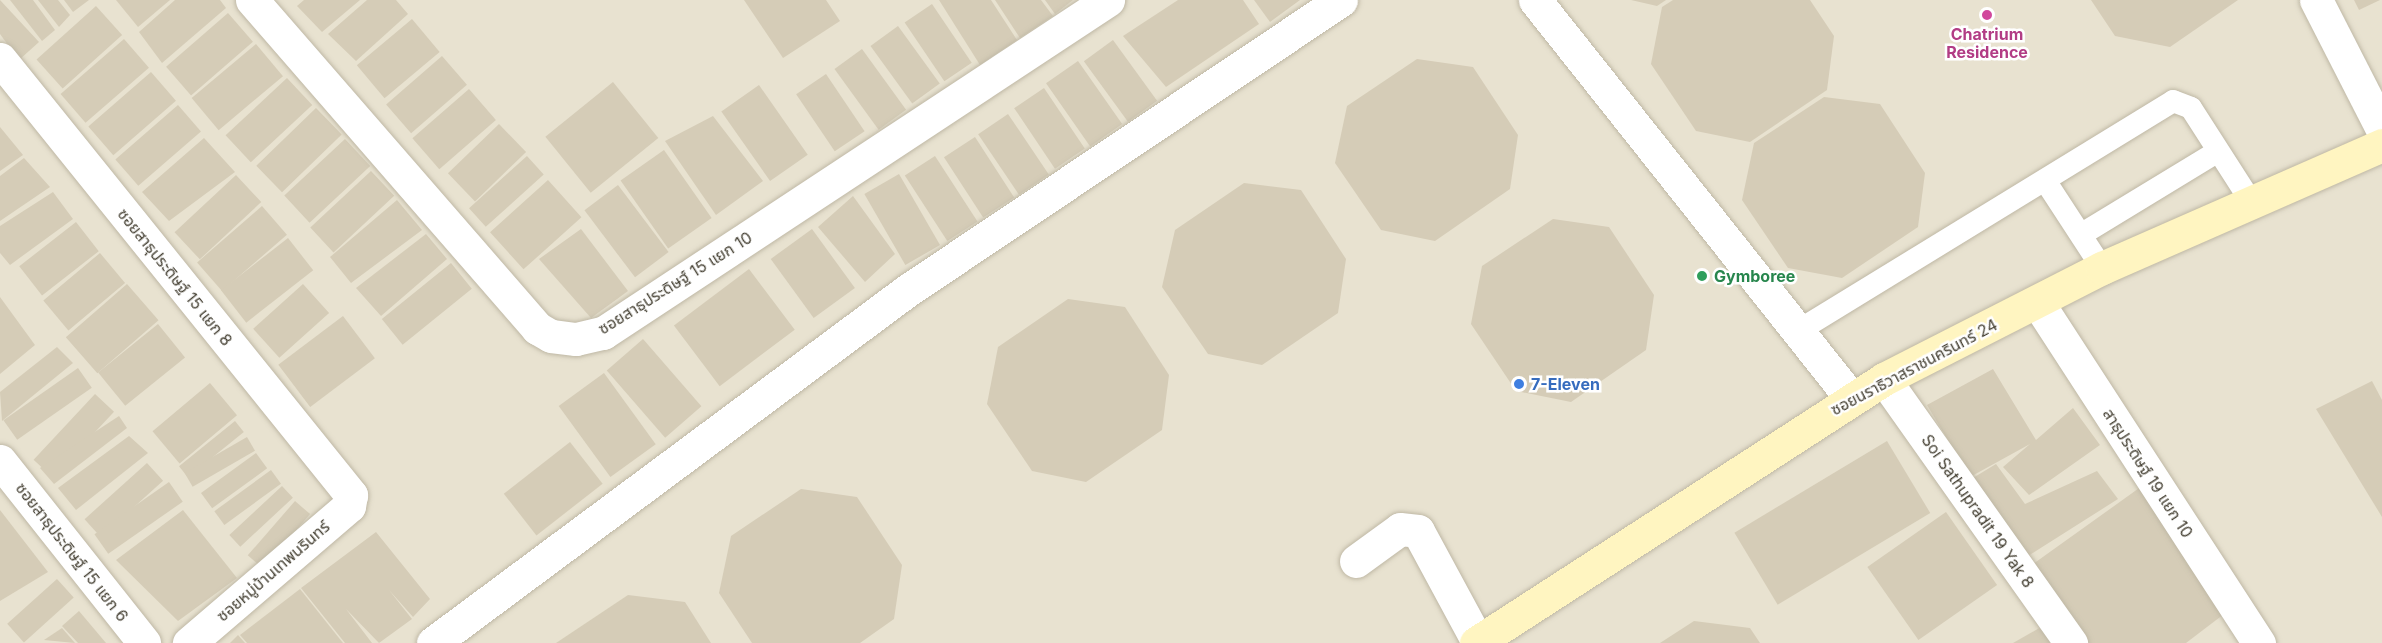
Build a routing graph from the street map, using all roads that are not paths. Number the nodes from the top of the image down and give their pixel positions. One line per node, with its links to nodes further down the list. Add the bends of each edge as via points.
1 (252, 0): 2 (street, ซอยสาธุประดิษฐ์ 15 แยก 10, via 537,327 551,336 576,339 603,333)
2 (1108, 0)
3 (1341, 0): 23 (street, via 908,290)
4 (1535, 0): 15 (street)
5 (2316, 0): 7 (street)
6 (0, 59): 19 (street, ซอยสาธุประดิษฐ์ 15 แยก 8)
7 (2382, 129)
8 (2382, 145): 11 (street, ซอยนราธิวาสราชนครินทร์ 24)
9 (2217, 152): 10 (lane, via 2187,104 2173,101); 11 (lane); 12 (lane)
10 (2046, 182): 12 (lane); 15 (lane)
11 (2250, 200): 13 (street, ซอยนราธิวาสราชนครินทร์ 24)
12 (2082, 234): 13 (lane)
13 (2102, 268): 14 (street, ซอยนราธิวาสราชนครินทร์ 24)
14 (2038, 303): 16 (street, ซอยนราธิวาสราชนครินทร์ 24); 26 (street, สาธุประดิษฐ์ 19 แยก 10)
15 (1798, 332): 17 (street)
16 (1884, 379): 17 (street, ซอยนราธิวาสราชนครินทร์ 24); 25 (street, Soi Sathupradit 19 Yak 8)
17 (1851, 398): 24 (street, ซอยนราธิวาสราชนครินทร์ 24)
18 (0, 461): 21 (street, ซอยสาธุประดิษฐ์ 15 แยก 6)
19 (351, 495): 22 (street, ซอยหมู่บ้านเทพนรินทร์, via 349,506)
20 (1356, 561): 24 (street, via 1400,529 1418,531)
21 (144, 643)
22 (189, 643)
23 (433, 643)
24 (1478, 643)
25 (2071, 643)
26 (2259, 643)

